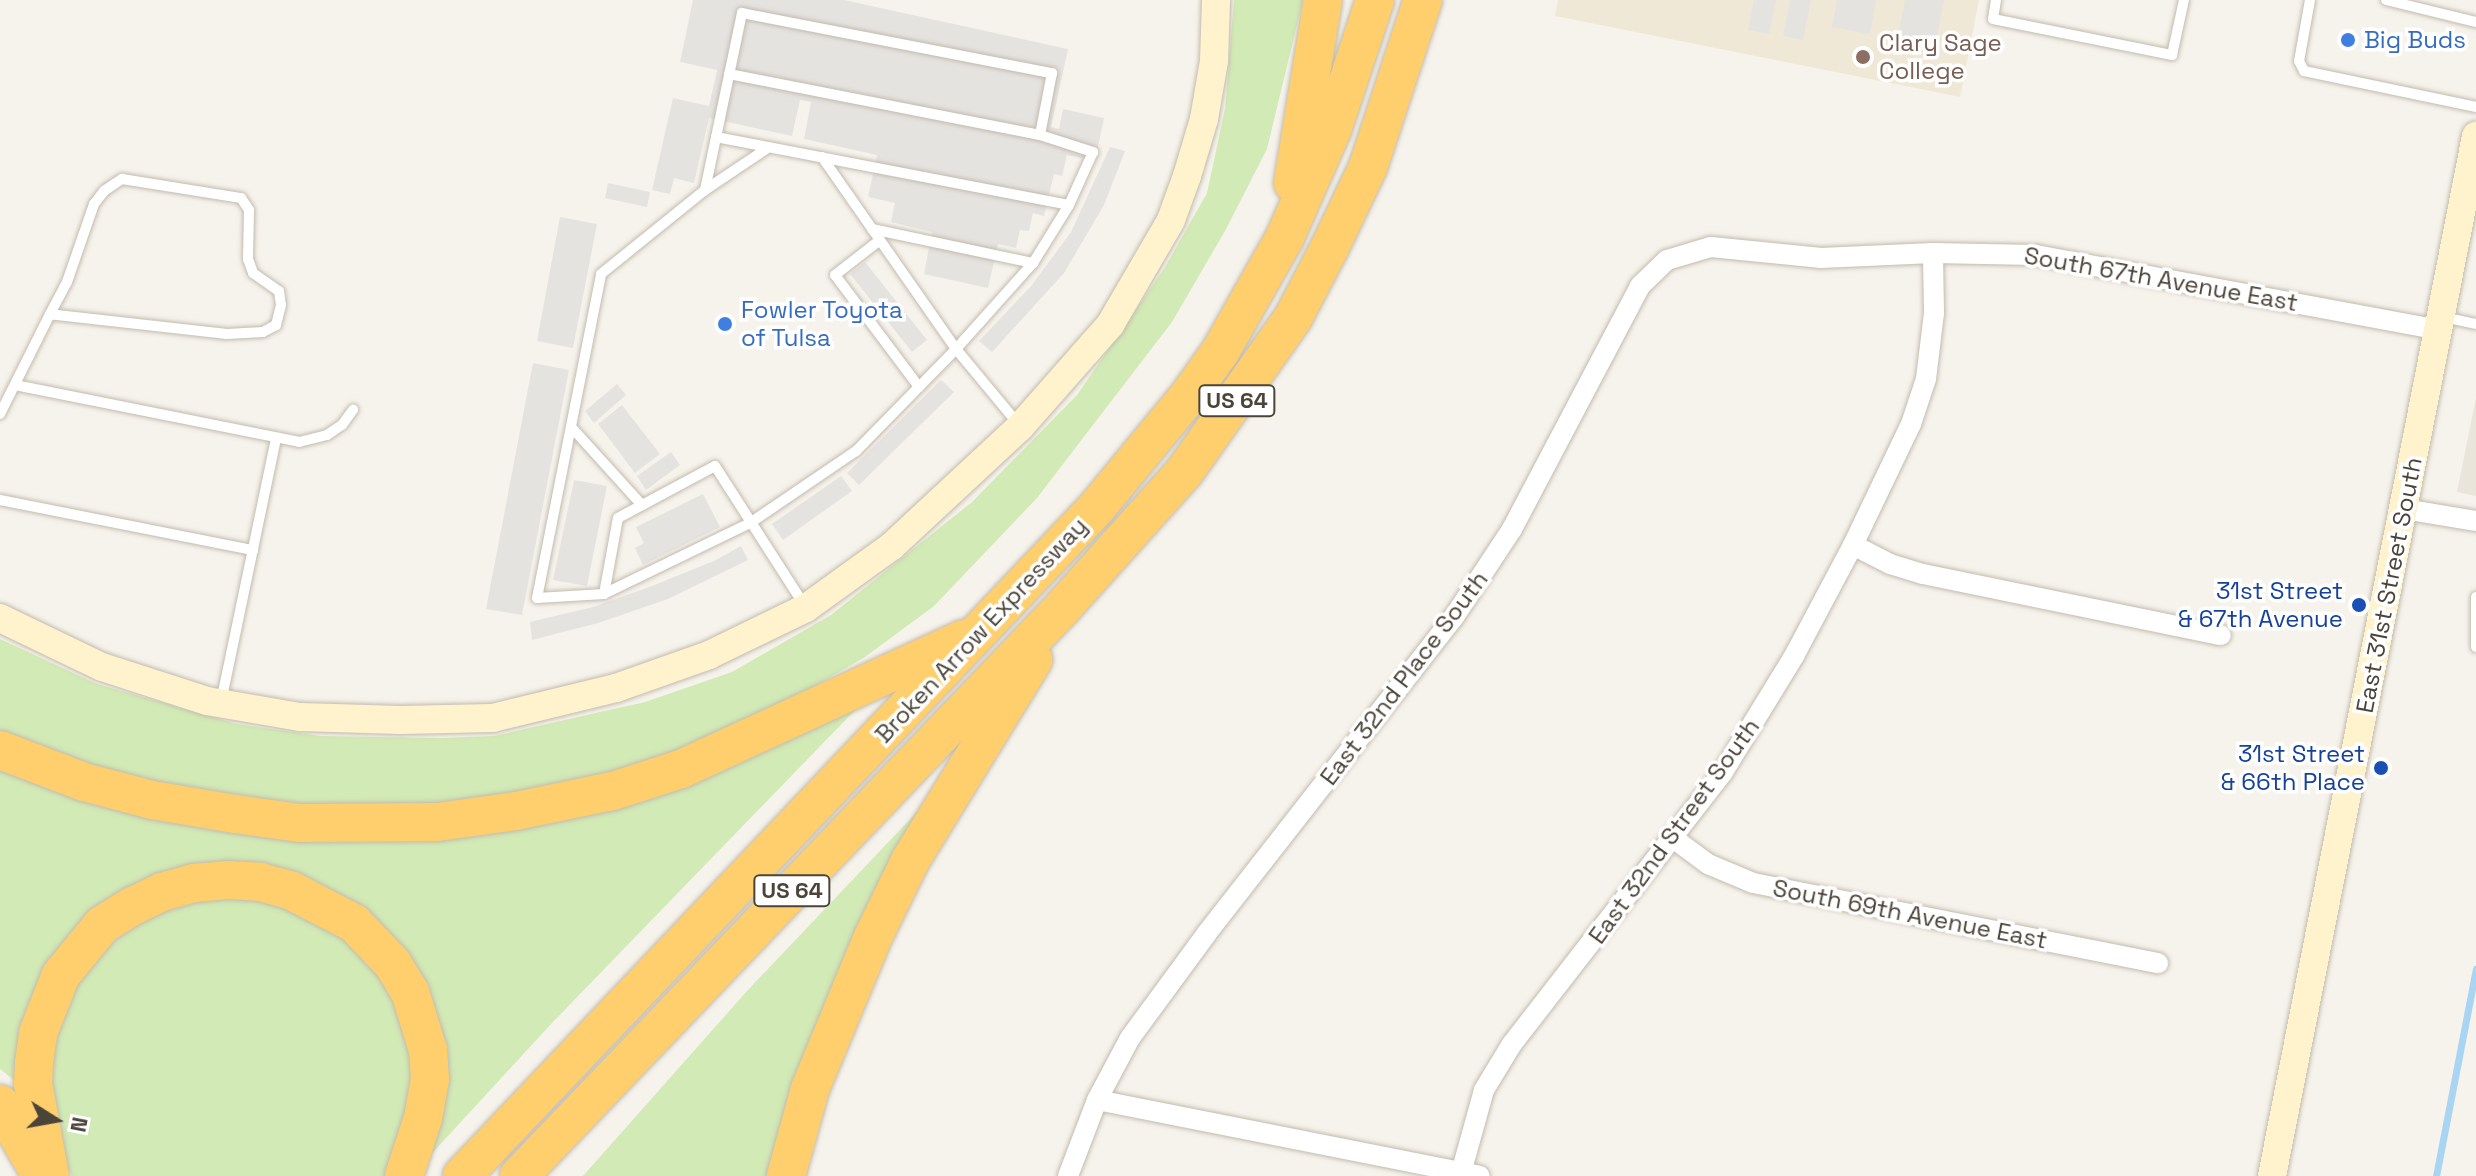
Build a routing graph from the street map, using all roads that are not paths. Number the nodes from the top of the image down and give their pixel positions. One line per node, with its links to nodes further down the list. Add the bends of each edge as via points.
1 (1216, 0): 35 (street, via 1214,61 1204,119 1171,220 1110,325)
2 (1323, 0): 22 (highway)
3 (1375, 0): 22 (highway, Broken Arrow Expressway / US 64, via 1332,130)
4 (1423, 0): 18 (highway, Broken Arrow Expressway / US 64)
5 (1442, 0): 18 (highway)
6 (1996, 0): 7 (lane, via 1993,19 2172,55)
7 (2184, 0)
8 (2310, 0): 12 (lane, via 2299,61 2304,71)
9 (2386, 0): 10 (lane)
10 (2476, 22)
11 (729, 74): 13 (lane); 13 (lane, via 742,13 1052,73); 15 (lane)
12 (2476, 107)
13 (1040, 135): 20 (lane, via 1093,152)
14 (2476, 136): 28 (street, East 31st Street South)
15 (716, 137): 16 (lane); 19 (lane)
16 (769, 147): 17 (lane); 19 (lane)
17 (822, 157): 20 (lane); 21 (lane)
18 (1368, 167): 47 (highway, Broken Arrow Expressway / US 64, via 1293,318 1239,399 1185,471)
19 (705, 190): 36 (lane, via 601,274)
20 (1069, 205): 26 (lane)
21 (872, 229): 23 (lane); 26 (lane)
22 (1285, 237): 50 (highway, Broken Arrow Expressway / US 64, via 1190,394 1097,507)
23 (880, 240): 30 (lane); 32 (lane, via 835,275)
24 (1690, 250): 25 (street, South 67th Avenue East, via 1733,247 1834,258); 57 (street, East 32nd Place South, via 1667,260 1640,286 1489,565 1148,1011)
25 (1933, 253): 28 (street, South 67th Avenue East, via 2071,260); 43 (street, East 32nd Street South, via 1934,313 1926,379 1911,424)
26 (1033, 263): 30 (lane)
27 (50, 314): 27 (lane, via 227,334 263,332 276,325 281,305 279,291 253,273 248,259 249,210 241,198 122,179 94,204); 31 (lane)
28 (2440, 324): 29 (lane); 40 (street, East 31st Street South)
29 (2476, 324)
30 (956, 349): 32 (lane); 35 (lane)
31 (15, 385): 34 (lane); 37 (lane)
32 (919, 387): 42 (lane, via 856,451)
33 (353, 410): 37 (lane, via 327,435 299,442)
34 (0, 414)
35 (1020, 427): 48 (street, via 892,546)
36 (573, 429): 39 (lane); 45 (lane, via 537,598)
37 (276, 438): 44 (lane)
38 (0, 500): 44 (lane)
39 (642, 505): 42 (lane, via 715,466); 45 (lane, via 618,518)
40 (2404, 509): 41 (street); 67 (street, East 31st Street South)
41 (2476, 521)
42 (750, 523): 45 (lane); 48 (lane)
43 (1853, 545): 51 (street, via 1923,574); 55 (street, East 32nd Street South, via 1759,717)
44 (253, 550): 53 (lane)
45 (604, 594)
46 (2476, 597): 52 (lane)
47 (1064, 606): 64 (highway, Broken Arrow Expressway / US 64); 65 (highway, via 910,861 839,1012)
48 (806, 608): 53 (street, via 696,660 616,688 493,718 300,717)
49 (0, 618): 53 (street, via 102,667)
50 (980, 631): 54 (highway, via 681,769 599,794 438,822 299,823 221,812 97,785); 63 (highway, Broken Arrow Expressway / US 64)
51 (2221, 635)
52 (2476, 647)
53 (221, 703)
54 (0, 750)
55 (1673, 838): 56 (street, South 69th Avenue East, via 1708,864 1753,883); 59 (street, East 32nd Street South, via 1512,1044 1484,1090)
56 (2158, 963)
57 (1097, 1100): 59 (street); 66 (street, East 32nd Place South)
58 (0, 1104): 60 (highway)
59 (1471, 1174)
60 (42, 1176)
61 (50, 1176): 62 (highway, via 34,1063 38,1033 61,975 102,925 133,906 183,886 227,880 290,890 343,917 373,940 410,992 422,1019 430,1079)
62 (404, 1176)
63 (462, 1176)
64 (519, 1176)
65 (786, 1176)
66 (1068, 1176)
67 (2272, 1176)

